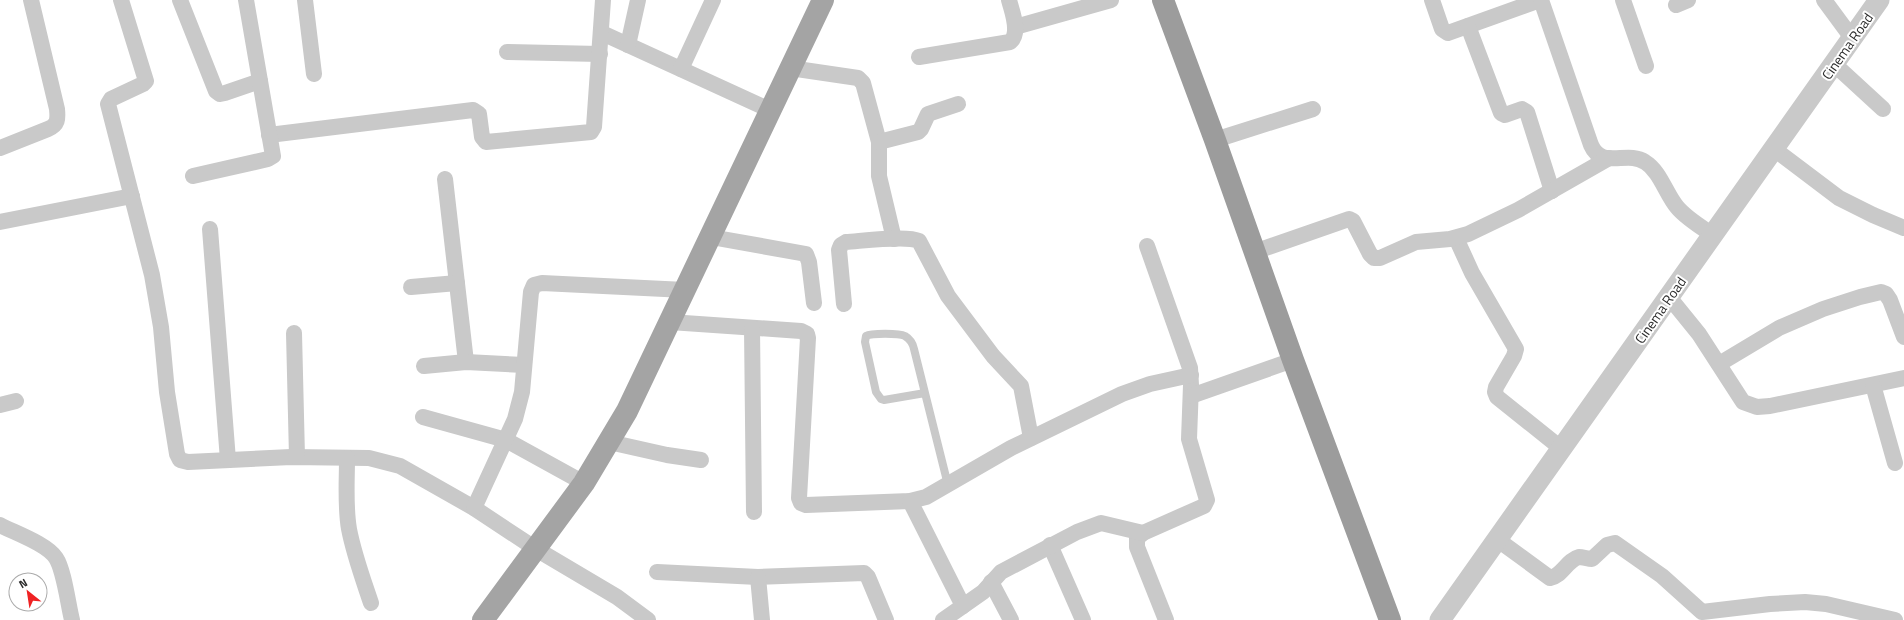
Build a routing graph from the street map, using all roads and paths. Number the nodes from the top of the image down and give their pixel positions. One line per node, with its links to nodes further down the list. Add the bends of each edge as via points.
1 (31, 0): 39 (street, via 57,109 57,121 53,127)
2 (121, 0): 45 (street, via 146,81 109,103)
3 (180, 0): 31 (street, via 216,92 225,93)
4 (246, 0): 31 (street)
5 (305, 0): 30 (street)
6 (604, 0): 20 (street)
7 (638, 0): 22 (street)
8 (713, 0): 29 (street)
9 (823, 0): 28 (main road)
10 (1009, 0): 19 (street)
11 (1111, 0): 19 (street)
12 (1163, 0): 37 (highway)
13 (1432, 0): 18 (street, via 1440,25 1446,32)
14 (1541, 0): 18 (street); 41 (street, via 1591,145 1599,156)
15 (1623, 0): 27 (street)
16 (1824, 0): 21 (street)
17 (1879, 0): 21 (street, Cinema Road)
18 (1468, 26): 44 (street, via 1501,113 1505,115 1522,109 1527,112)
19 (1015, 27): 25 (street, via 1014,37 1005,44)
20 (602, 33): 22 (street); 24 (street)
21 (1852, 38): 26 (street, Cinema Road)
22 (628, 45): 29 (street)
23 (507, 52): 24 (street)
24 (600, 54): 36 (street, via 594,127 591,132 486,142 482,138 479,114 473,110)
25 (919, 58)
26 (1834, 64): 34 (street); 40 (street, Cinema Road)
27 (1646, 66)
28 (790, 68): 35 (main road); 38 (street, via 862,81)
29 (681, 69): 35 (street)
30 (314, 74)
31 (260, 81): 36 (street)
32 (958, 104): 38 (street, via 928,114 922,129 915,133)
33 (1314, 109): 37 (street)
34 (1883, 109)
35 (770, 110): 50 (main road)
36 (269, 135): 42 (street, via 273,155 271,158)
37 (1215, 140): 54 (highway)
38 (879, 142): 52 (street, via 879,176)
39 (0, 146)
40 (1774, 149): 47 (street, via 1838,198); 49 (street, Cinema Road)
41 (1609, 158): 44 (street); 49 (street, via 1640,159 1648,164 1679,209)
42 (193, 176)
43 (445, 179): 55 (street)
44 (1552, 191): 51 (street, via 1518,210)
45 (132, 196): 46 (street); 84 (street, via 161,326 167,392 177,454 183,461)
46 (0, 222)
47 (1904, 228)
48 (210, 229): 84 (street)
49 (1713, 235): 58 (street, Cinema Road)
50 (711, 237): 57 (main road); 59 (street, via 806,254 810,262)
51 (1456, 238): 54 (street, via 1416,242 1380,258 1374,258 1349,218); 81 (street, via 1516,349 1496,386 1497,397)
52 (894, 239): 60 (street, via 841,244 839,250); 78 (street, via 919,241 948,296 993,356 1019,383)
53 (1147, 246): 70 (street)
54 (1254, 252): 65 (highway)
55 (457, 283): 56 (street); 66 (street)
56 (411, 287)
57 (685, 290): 61 (main road); 68 (street, via 538,284 531,292)
58 (1669, 297): 67 (street); 81 (street, Cinema Road)
59 (814, 303)
60 (844, 304)
61 (670, 322): 62 (street); 80 (main road)
62 (752, 328): 89 (street, via 801,331 806,332 808,336 799,498 801,503 806,505); 91 (street)
63 (294, 333): 82 (street)
64 (1904, 337): 67 (street, via 1890,300 1881,292 1860,296 1798,319)
65 (1293, 360): 74 (street); 112 (highway)
66 (466, 362): 68 (street); 69 (street)
67 (1719, 364): 72 (street, via 1743,402 1757,407)
68 (524, 365): 79 (street, via 519,404)
69 (424, 366)
70 (1191, 375): 74 (street); 78 (street, via 1134,389)
71 (1904, 378): 72 (street)
72 (1873, 385): 86 (street)
73 (925, 392): 73 (lane, via 914,349 908,338 901,334 866,336 865,342 875,386 881,399); 88 (lane)
74 (1191, 396): 93 (street, via 1189,439 1206,502 1200,508)
75 (16, 401): 76 (street)
76 (0, 405)
77 (423, 418): 79 (street)
78 (1032, 438): 88 (street)
79 (506, 440): 87 (street); 90 (street)
80 (610, 442): 85 (street); 87 (main road)
81 (1562, 449): 94 (street, Cinema Road)
82 (297, 457): 83 (street); 84 (street)
83 (347, 458): 90 (street, via 383,460 400,466); 100 (street, via 349,528)
84 (228, 460)
85 (701, 460)
86 (1895, 463)
87 (584, 483): 96 (main road)
88 (948, 485): 89 (street, via 926,497)
89 (910, 501): 101 (street)
90 (474, 508): 96 (street)
91 (754, 512)
92 (0, 526): 103 (street, via 45,548 56,558)
93 (1144, 533): 95 (street, via 1102,523); 111 (street, via 1137,538 1137,547)
94 (1498, 540): 102 (street, via 1550,578 1558,575 1574,560 1581,557 1592,558 1607,545 1615,543 1662,576 1700,611); 113 (street, Cinema Road)
95 (1050, 545): 99 (street, via 1009,566); 110 (street)
96 (536, 549): 104 (main road); 105 (street, via 617,597)
97 (657, 572): 98 (street)
98 (758, 577): 106 (street); 107 (street, via 864,573)
99 (991, 582): 101 (street); 109 (street)
100 (371, 603)
101 (963, 606): 108 (street)
102 (1735, 614): 114 (street, via 1790,602 1805,602 1826,604)
103 (72, 620)
104 (484, 620)
105 (648, 620)
106 (762, 620)
107 (886, 620)
108 (943, 620)
109 (1011, 620)
110 (1084, 620)
111 (1166, 620)
112 (1390, 620)
113 (1440, 620)
114 (1895, 620)

